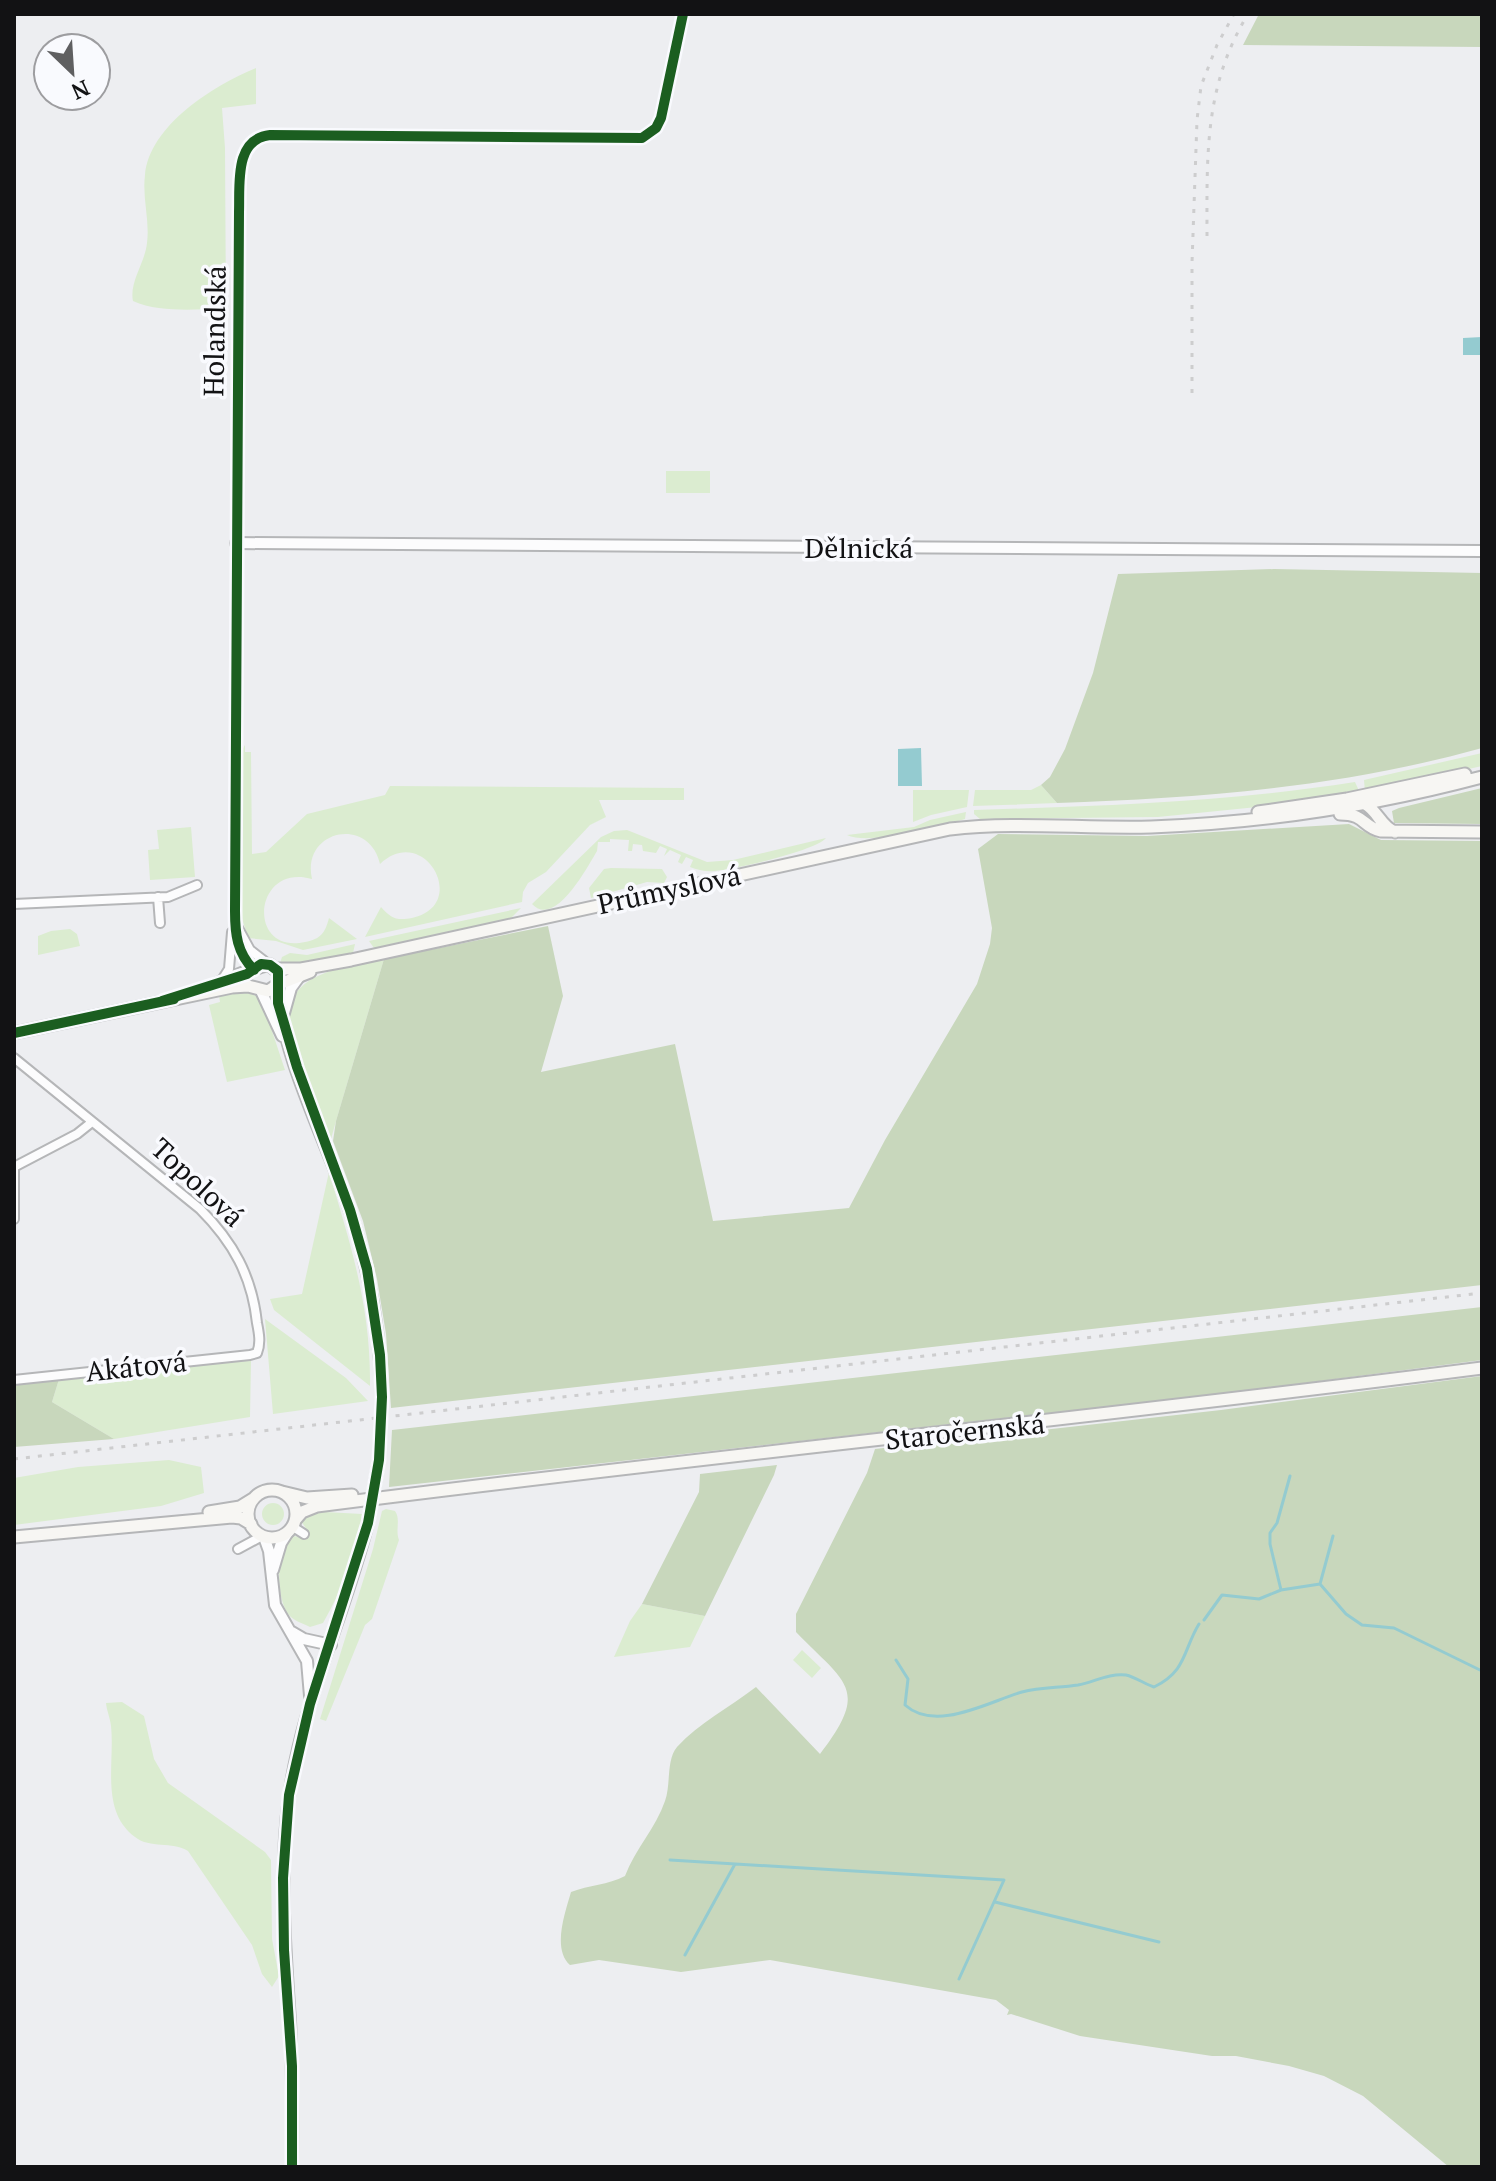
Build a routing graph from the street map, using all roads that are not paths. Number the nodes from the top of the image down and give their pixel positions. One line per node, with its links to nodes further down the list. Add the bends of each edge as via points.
1 (683, 14): 2 (street, Holandská, via 661,118 652,133 638,138 270,135 252,141 243,156 240,197)
2 (236, 543): 3 (street, Dělnická); 17 (street, Holandská)
3 (1482, 551)
4 (1482, 770): 6 (main road)
5 (1482, 777): 7 (main road)
6 (1365, 800): 7 (main road); 8 (main road); 9 (main road); 10 (main road); 11 (main road, via 1179,821)
7 (1387, 800): 9 (main road)
8 (1312, 813): 10 (main road, via 1355,814); 11 (main road, via 1155,826)
9 (1380, 817): 12 (main road)
10 (1365, 821): 12 (main road, via 1376,830)
11 (1062, 826): 19 (main road, Průmyslová, via 950,829)
12 (1395, 832): 13 (main road)
13 (1482, 832)
14 (197, 885): 15 (street)
15 (158, 897): 16 (street); 18 (street)
16 (14, 904)
17 (235, 911): 20 (street, Holandská, via 247,946); 21 (street, Holandská, via 237,941); 23 (street, Holandská, via 229,969)
18 (160, 923)
19 (351, 960): 20 (main road, Průmyslová, via 301,969); 22 (main road, Průmyslová)
20 (272, 966): 21 (main road, via 261,964); 24 (main road)
21 (253, 970): 23 (main road); 25 (main road, via 251,980)
22 (302, 975): 24 (main road, Průmyslová); 27 (street, via 286,1000)
23 (217, 984): 26 (main road)
24 (277, 985): 25 (main road); 27 (street)
25 (259, 990): 26 (main road, via 241,985); 30 (street)
26 (162, 1001): 28 (main road)
27 (285, 1027): 30 (street)
28 (14, 1033)
29 (14, 1058): 31 (street, Topolová)
30 (297, 1067): 48 (street, bridge, via 350,1210 367,1269 380,1355 379,1460 368,1523)
31 (92, 1122): 32 (street); 34 (street, Topolová, via 200,1209 228,1240 243,1264 254,1300)
32 (14, 1168): 33 (street)
33 (14, 1219)
34 (257, 1353): 36 (street, Akátová)
35 (1482, 1368): 37 (main road, Staročernská)
36 (14, 1380)
37 (448, 1489): 38 (main road, Staročernská, via 312,1498); 42 (main road, Staročernská, via 317,1506 305,1510)
38 (282, 1492): 39 (main road, via 268,1490); 42 (main road, via 293,1502)
39 (256, 1496): 40 (main road, via 237,1508); 41 (main road, via 249,1508)
40 (123, 1525): 41 (main road, via 236,1517); 45 (main road)
41 (251, 1525): 44 (main road); 44 (street, via 238,1549)
42 (292, 1526): 43 (street); 44 (main road, via 278,1537); 46 (street, via 281,1543)
43 (304, 1534)
44 (263, 1536): 46 (street)
45 (14, 1537)
46 (271, 1580): 47 (street)
47 (287, 1627): 48 (street, via 304,1639); 49 (street, via 308,1666)
48 (331, 1645): 49 (street)
49 (310, 1704): 50 (street, via 289,1795 284,1854)
50 (292, 2167)

